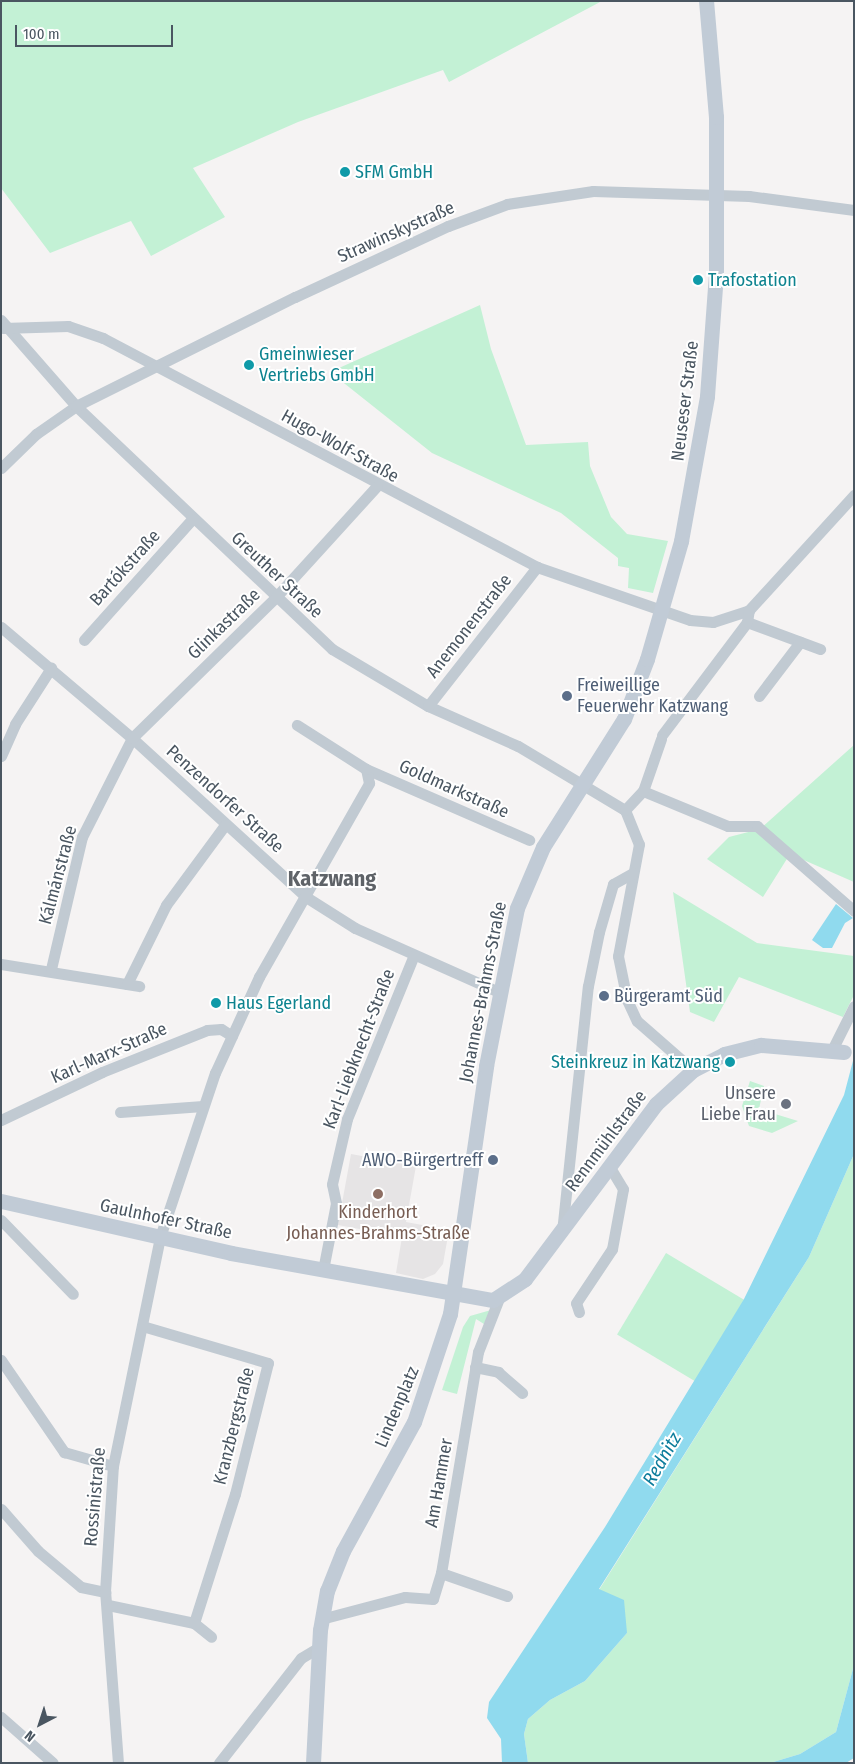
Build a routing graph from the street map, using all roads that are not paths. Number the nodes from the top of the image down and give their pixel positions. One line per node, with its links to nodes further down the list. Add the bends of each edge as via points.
1 (706, 1): 2 (main road, Neuseser Straße)
2 (718, 195): 3 (street, Strawinskystraße, via 832,204); 5 (street, Strawinskystraße, via 593,191 507,204 430,234); 13 (main road, Neuseser Straße, via 707,396 688,508)
3 (854, 210)
4 (3, 325): 5 (street, Hugo-Wolf-Straße, via 68,326 102,338); 6 (street, Greuther Straße)
5 (156, 368): 6 (street, Strawinskystraße); 8 (street, Hugo-Wolf-Straße)
6 (76, 406): 7 (street, Strawinskystraße, via 36,434); 10 (street, Greuther Straße)
7 (1, 468)
8 (377, 486): 11 (street, Hugo-Wolf-Straße); 12 (street, Glinkastraße)
9 (854, 495): 14 (street)
10 (192, 519): 12 (street, Greuther Straße); 17 (street, Bartókstraße)
11 (537, 567): 13 (street, Hugo-Wolf-Straße); 22 (street, Anemonenstraße)
12 (275, 598): 22 (street, Greuther Straße, via 340,654); 24 (street, Glinkastraße)
13 (663, 609): 14 (street, Hugo-Wolf-Straße, via 714,622); 27 (main road, Neuseser Straße, via 624,719)
14 (749, 610): 15 (street)
15 (747, 622): 18 (street); 28 (street, via 661,737)
16 (1, 628): 20 (street, Penzendorfer Straße)
17 (84, 640)
18 (800, 642): 19 (street); 21 (street)
19 (820, 649)
20 (52, 668): 24 (street, Penzendorfer Straße); 25 (street, via 14,724)
21 (759, 696)
22 (428, 706): 27 (street, Greuther Straße, via 518,746)
23 (296, 725): 26 (street, Goldmarkstraße)
24 (132, 738): 30 (street, Penzendorfer Straße); 37 (street, Kálmánstraße, via 82,838)
25 (1, 756)
26 (366, 769): 31 (street, Goldmarkstraße); 33 (street, Goldmarkstraße, via 369,784)
27 (584, 784): 29 (street); 40 (main road, Johannes-Brahms-Straße, via 543,847 526,884)
28 (643, 791): 29 (street); 34 (street, via 728,826 757,826)
29 (625, 810): 32 (street, via 639,844)
30 (225, 825): 33 (street, Penzendorfer Straße); 38 (street, via 166,905)
31 (529, 840)
32 (633, 873): 44 (street, via 618,956 626,1000 637,1021); 51 (street, via 613,884 588,986)
33 (306, 897): 35 (street, Penzendorfer Straße, via 355,928); 42 (street, Goldmarkstraße, via 259,977)
34 (854, 911)
35 (414, 955): 40 (street, Penzendorfer Straße); 53 (street, Karl-Liebknecht-Straße, via 347,1119 332,1184 336,1203)
36 (1, 964): 37 (street)
37 (51, 970): 38 (street)
38 (127, 984): 39 (street)
39 (139, 986)
40 (499, 992): 55 (main road, Johannes-Brahms-Straße)
41 (854, 1006): 43 (street)
42 (232, 1036): 45 (street, Rossinistraße); 47 (street, Karl-Marx-Straße, via 221,1029 207,1030 102,1072)
43 (838, 1051): 44 (main road, Rennmühlstraße, via 790,1044 751,1046)
44 (693, 1070): 48 (main road, Rennmühlstraße, via 661,1098)
45 (203, 1106): 46 (street); 52 (street, Rossinistraße)
46 (120, 1112)
47 (1, 1120)
48 (610, 1166): 51 (main road, Rennmühlstraße); 57 (street, via 623,1189 612,1249 576,1303)
49 (1, 1202): 52 (main road, Gaulnhofer Straße)
50 (1, 1220): 54 (street, via 47,1262)
51 (562, 1232): 56 (main road, Rennmühlstraße, via 525,1279)
52 (160, 1237): 53 (main road, Gaulnhofer Straße); 58 (street, Rossinistraße)
53 (322, 1270): 55 (main road, Gaulnhofer Straße)
54 (73, 1294)
55 (454, 1294): 56 (main road); 68 (main road, Lindenplatz, via 419,1411 332,1576)
56 (500, 1298): 60 (street, via 481,1338)
57 (579, 1312)
58 (142, 1326): 62 (street, Rossinistraße); 69 (street, Kranzbergstraße, via 268,1363 235,1494)
59 (1, 1360): 62 (street, via 64,1452)
60 (475, 1367): 61 (street, via 501,1371); 64 (street, Am Hammer)
61 (522, 1393)
62 (113, 1466): 65 (street, Rossinistraße)
63 (1, 1509): 65 (street, via 38,1551 81,1588)
64 (441, 1573): 66 (street); 68 (street, Am Hammer, via 433,1599 405,1597)
65 (105, 1592): 67 (street, Rossinistraße)
66 (507, 1596)
67 (108, 1605): 69 (street); 74 (street, Rossinistraße)
68 (321, 1619): 71 (main road, Lindenplatz)
69 (194, 1623): 70 (street)
70 (210, 1637)
71 (319, 1647): 75 (street, via 301,1658); 76 (main road, Lindenplatz)
72 (1, 1717): 73 (street)
73 (53, 1763)
74 (118, 1763)
75 (219, 1763)
76 (313, 1763)

